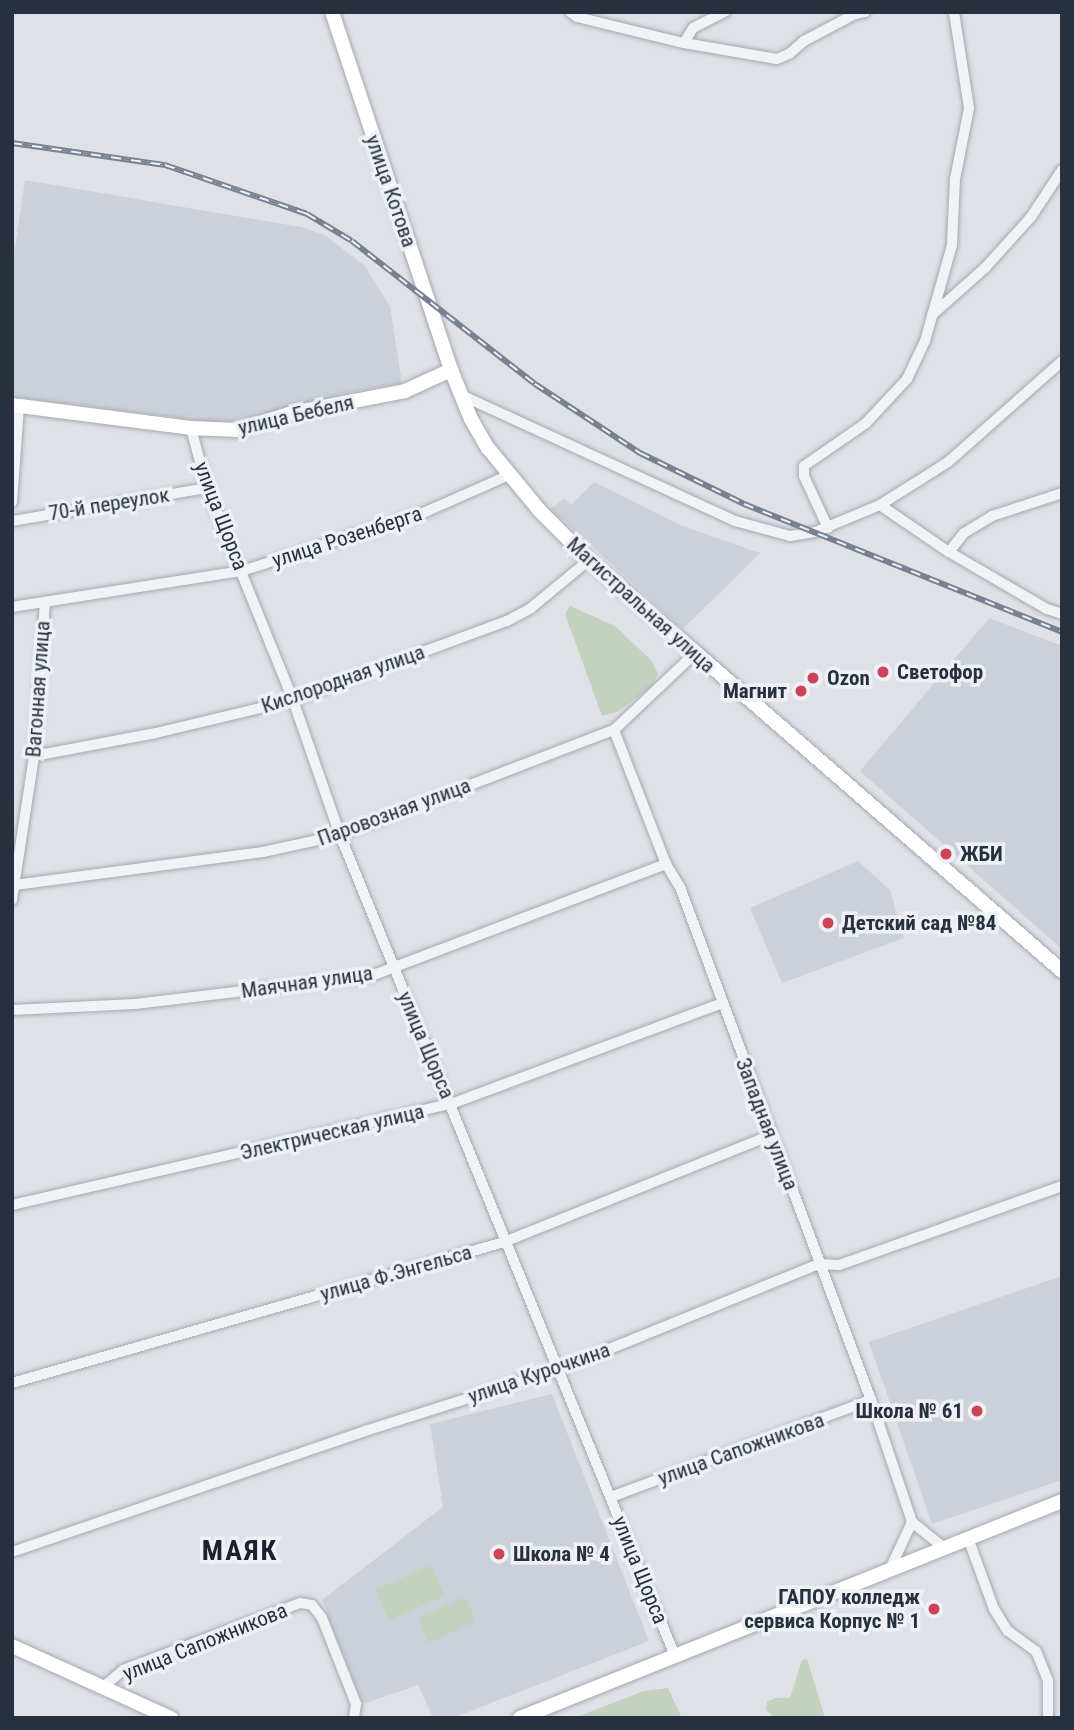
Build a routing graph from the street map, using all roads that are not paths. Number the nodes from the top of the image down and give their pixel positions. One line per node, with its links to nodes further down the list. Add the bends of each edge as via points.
1 (332, 12): 10 (street, улица Котова)
2 (570, 12): 6 (street)
3 (864, 12): 6 (street, via 777,59)
4 (954, 12): 8 (street, via 969,108 956,179 952,245)
5 (725, 13): 6 (street, via 693,27)
6 (684, 43)
7 (1062, 170): 8 (street, via 1022,227 985,268)
8 (930, 316): 20 (street, via 925,341 907,379 866,423 804,466 804,476)
9 (1062, 361): 18 (street, via 947,462)
10 (451, 370): 11 (street, Магистральная улица); 13 (street, улица Бебеля, via 405,391 305,410 238,430)
11 (461, 395): 14 (street, Магистральная улица, via 488,448); 20 (street, via 735,521 790,536)
12 (16, 405): 13 (street, улица Бебеля); 17 (street)
13 (191, 428): 15 (street, улица Щорса)
14 (509, 475): 22 (street, Магистральная улица); 23 (street, улица Розенберга, via 423,513)
15 (206, 488): 19 (street, 70-й переулок); 23 (street, улица Щорса)
16 (1062, 493): 21 (street, via 992,516 964,533)
17 (12, 502)
18 (880, 505): 20 (street); 21 (street)
19 (12, 520)
20 (828, 528)
21 (949, 552): 26 (street)
22 (589, 559): 27 (street, Магистральная улица); 28 (street, Кислородная улица, via 531,608 507,621)
23 (242, 571): 24 (street, улица Розенберга); 28 (street, улица Щорса)
24 (45, 603): 25 (street, улица Розенберга); 30 (street, Вагонная улица)
25 (12, 607)
26 (1062, 614)
27 (694, 654): 29 (street, Паровозная улица); 36 (street, Магистральная улица)
28 (293, 700): 30 (street, Кислородная улица); 31 (street, улица Щорса)
29 (614, 730): 31 (street, Паровозная улица); 32 (street, Западная улица)
30 (34, 756): 33 (street, Вагонная улица)
31 (340, 835): 33 (street, Паровозная улица, via 263,852); 35 (street, улица Щорса)
32 (666, 864): 35 (street, Маячная улица); 37 (street, Западная улица, via 680,887)
33 (15, 885): 34 (street, Вагонная улица)
34 (12, 900)
35 (392, 967): 38 (street, Маячная улица, via 371,976 135,1004); 39 (street, улица Щорса)
36 (1062, 971)
37 (722, 1003): 39 (street, Электрическая улица); 40 (street, Западная улица)
38 (12, 1010)
39 (451, 1104): 42 (street, Электрическая улица); 43 (street, улица Щорса)
40 (771, 1135): 43 (street, улица Ф.Энгельса); 44 (street, Западная улица)
41 (1062, 1186): 44 (street, улица Курочкина, via 839,1265)
42 (12, 1205)
43 (504, 1242): 45 (street, улица Щорса); 46 (street, улица Ф.Энгельса)
44 (819, 1264): 45 (street, улица Курочкина); 47 (street, Западная улица)
45 (560, 1368): 48 (street, улица Щорса); 53 (street, улица Курочкина)
46 (12, 1383)
47 (871, 1400): 48 (street, улица Сапожникова); 50 (street, Западная улица)
48 (611, 1497): 56 (street, улица Щорса)
49 (1062, 1501): 51 (street)
50 (912, 1522): 52 (street); 54 (street)
51 (968, 1538): 52 (street); 61 (street, via 994,1609 1008,1631 1035,1651 1048,1681)
52 (943, 1547): 54 (street)
53 (12, 1552)
54 (890, 1569): 56 (street)
55 (12, 1646): 57 (street)
56 (675, 1656): 60 (street)
57 (103, 1688): 58 (street); 59 (street, улица Сапожникова, via 124,1670 300,1603 312,1605 322,1618 356,1704)
58 (171, 1718)
59 (354, 1718)
60 (520, 1718)
61 (1048, 1718)

